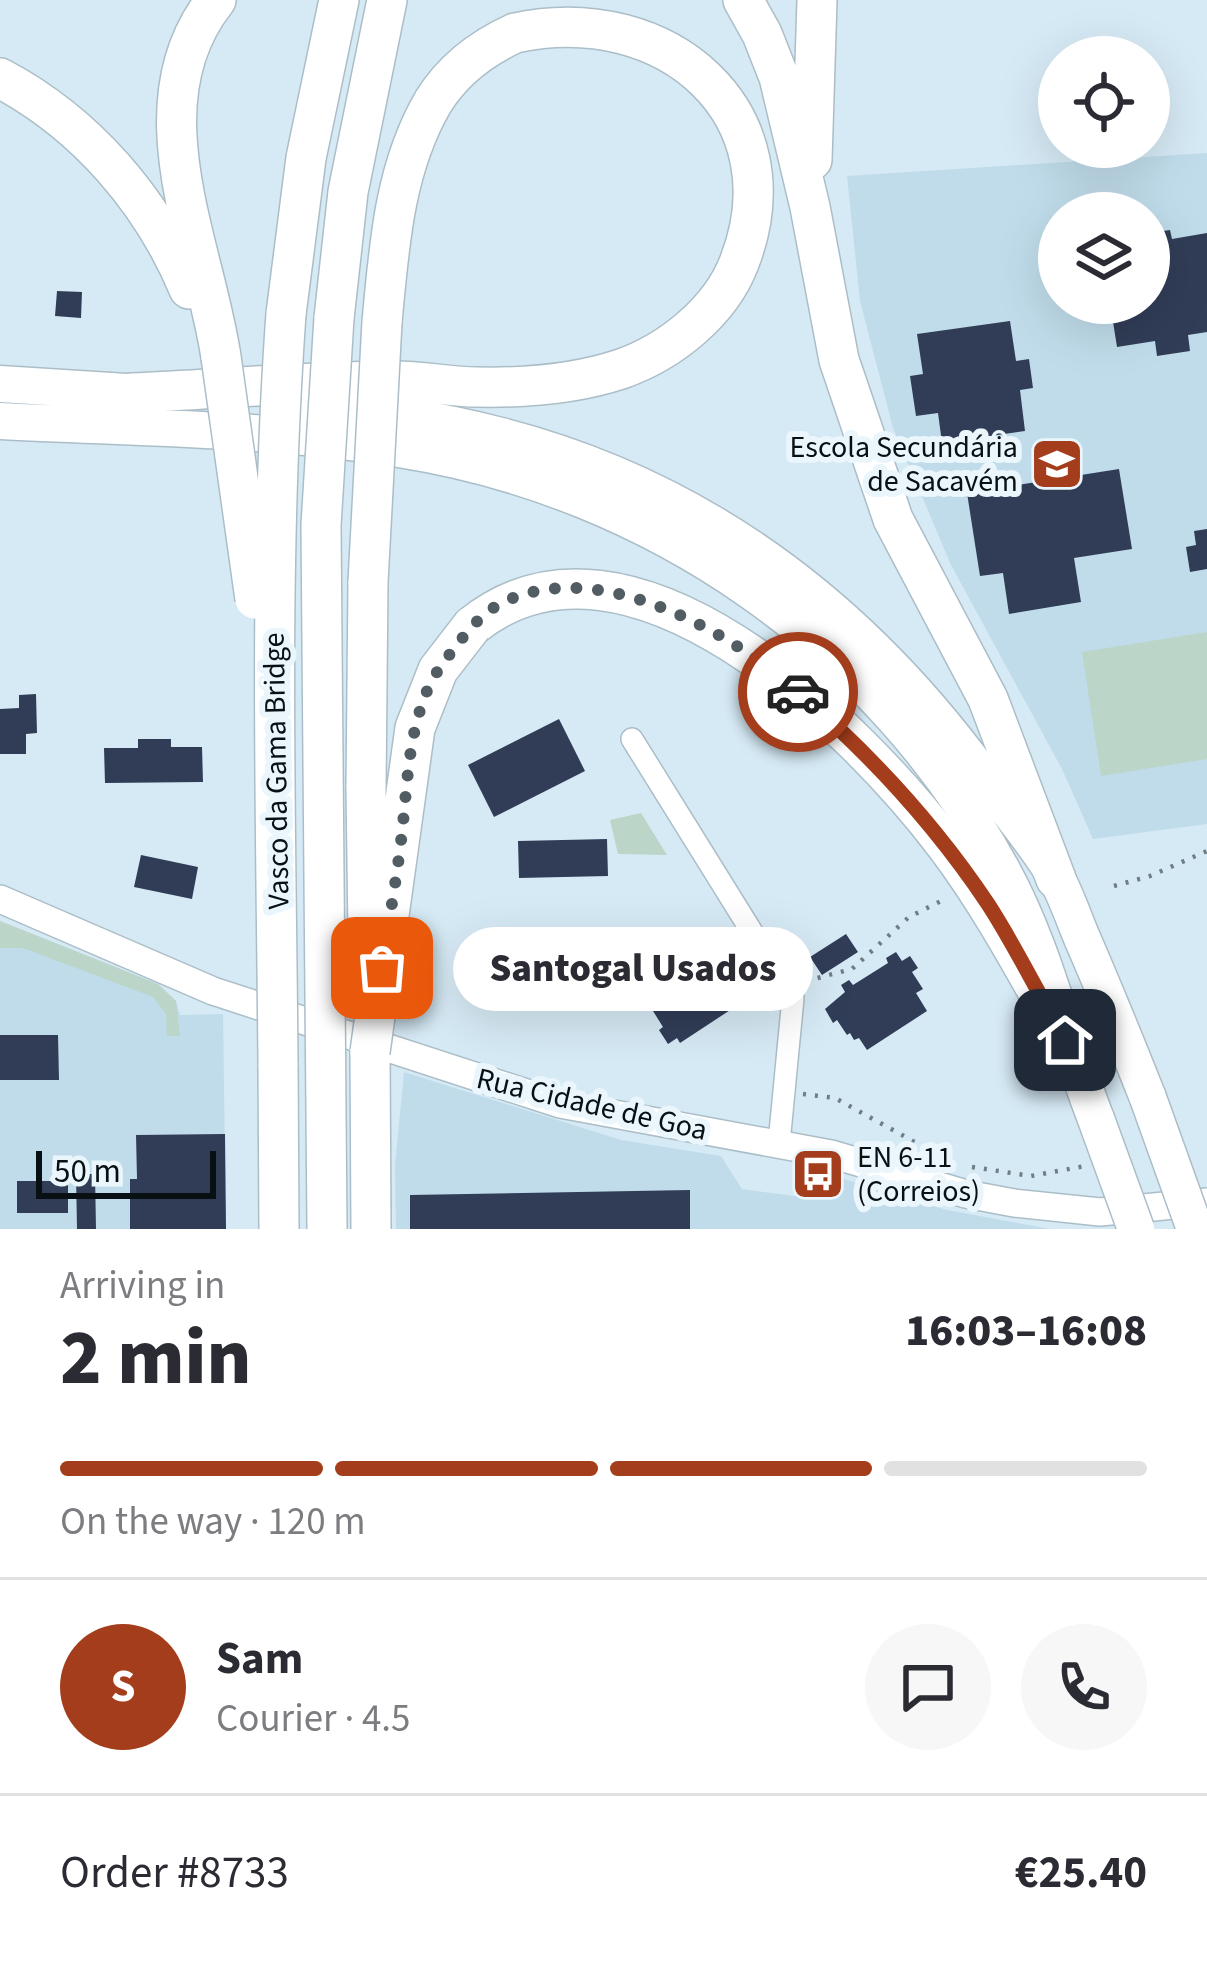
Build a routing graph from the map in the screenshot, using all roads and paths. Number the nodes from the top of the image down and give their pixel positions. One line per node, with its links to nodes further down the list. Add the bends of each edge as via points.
1 (216, 0): 8 (highway, via 188,45 176,106)
2 (387, 0): 27 (highway, Vasco da Gama Bridge, bridge, via 348,193 321,525)
3 (743, 0): 7 (highway, via 779,77)
4 (817, 0): 7 (highway)
5 (338, 4): 13 (highway, Vasco da Gama Bridge, bridge, via 306,158 286,314)
6 (0, 78): 8 (highway, via 53,112 116,170 156,224)
7 (810, 207): 15 (highway, via 839,360 893,519 988,699)
8 (221, 358): 13 (highway, bridge)
9 (0, 385): 10 (highway)
10 (132, 392): 15 (highway, via 302,400 456,425 550,451 675,502 776,562 877,649 963,748); 21 (highway, bridge, via 399,381 514,386 592,377 652,356 680,338 734,277 756,203 741,121 719,82 687,50 648,27 573,17 536,24 474,56 434,101 404,172 382,322 369,513)
11 (0, 421): 20 (highway, via 402,449 590,502 686,549 848,668 938,770 1006,877)
12 (632, 739): 19 (street)
13 (275, 741): 26 (highway, Vasco da Gama Bridge, bridge)
14 (1207, 851): 16 (path)
15 (1056, 879): 30 (highway, bridge)
16 (1114, 886)
17 (954, 896): 19 (path, via 909,917 852,969)
18 (0, 899): 23 (street, Rua Cidade de Goa, via 212,991 470,1077 617,1116)
19 (788, 985): 23 (street, via 794,1013)
20 (1065, 1040): 21 (highway, bridge, via 990,907 876,764 780,676 694,620 601,590 498,605 438,670 415,728); 29 (highway, bridge)
21 (370, 1052): 28 (highway)
22 (798, 1093): 24 (path, via 835,1098 955,1164 1031,1176)
23 (779, 1144): 25 (street, Rua Cidade de Goa, via 1014,1203 1100,1212)
24 (1103, 1163)
25 (1207, 1202)
26 (279, 1229)
27 (327, 1229)
28 (371, 1229)
29 (1136, 1229)
30 (1195, 1229)

